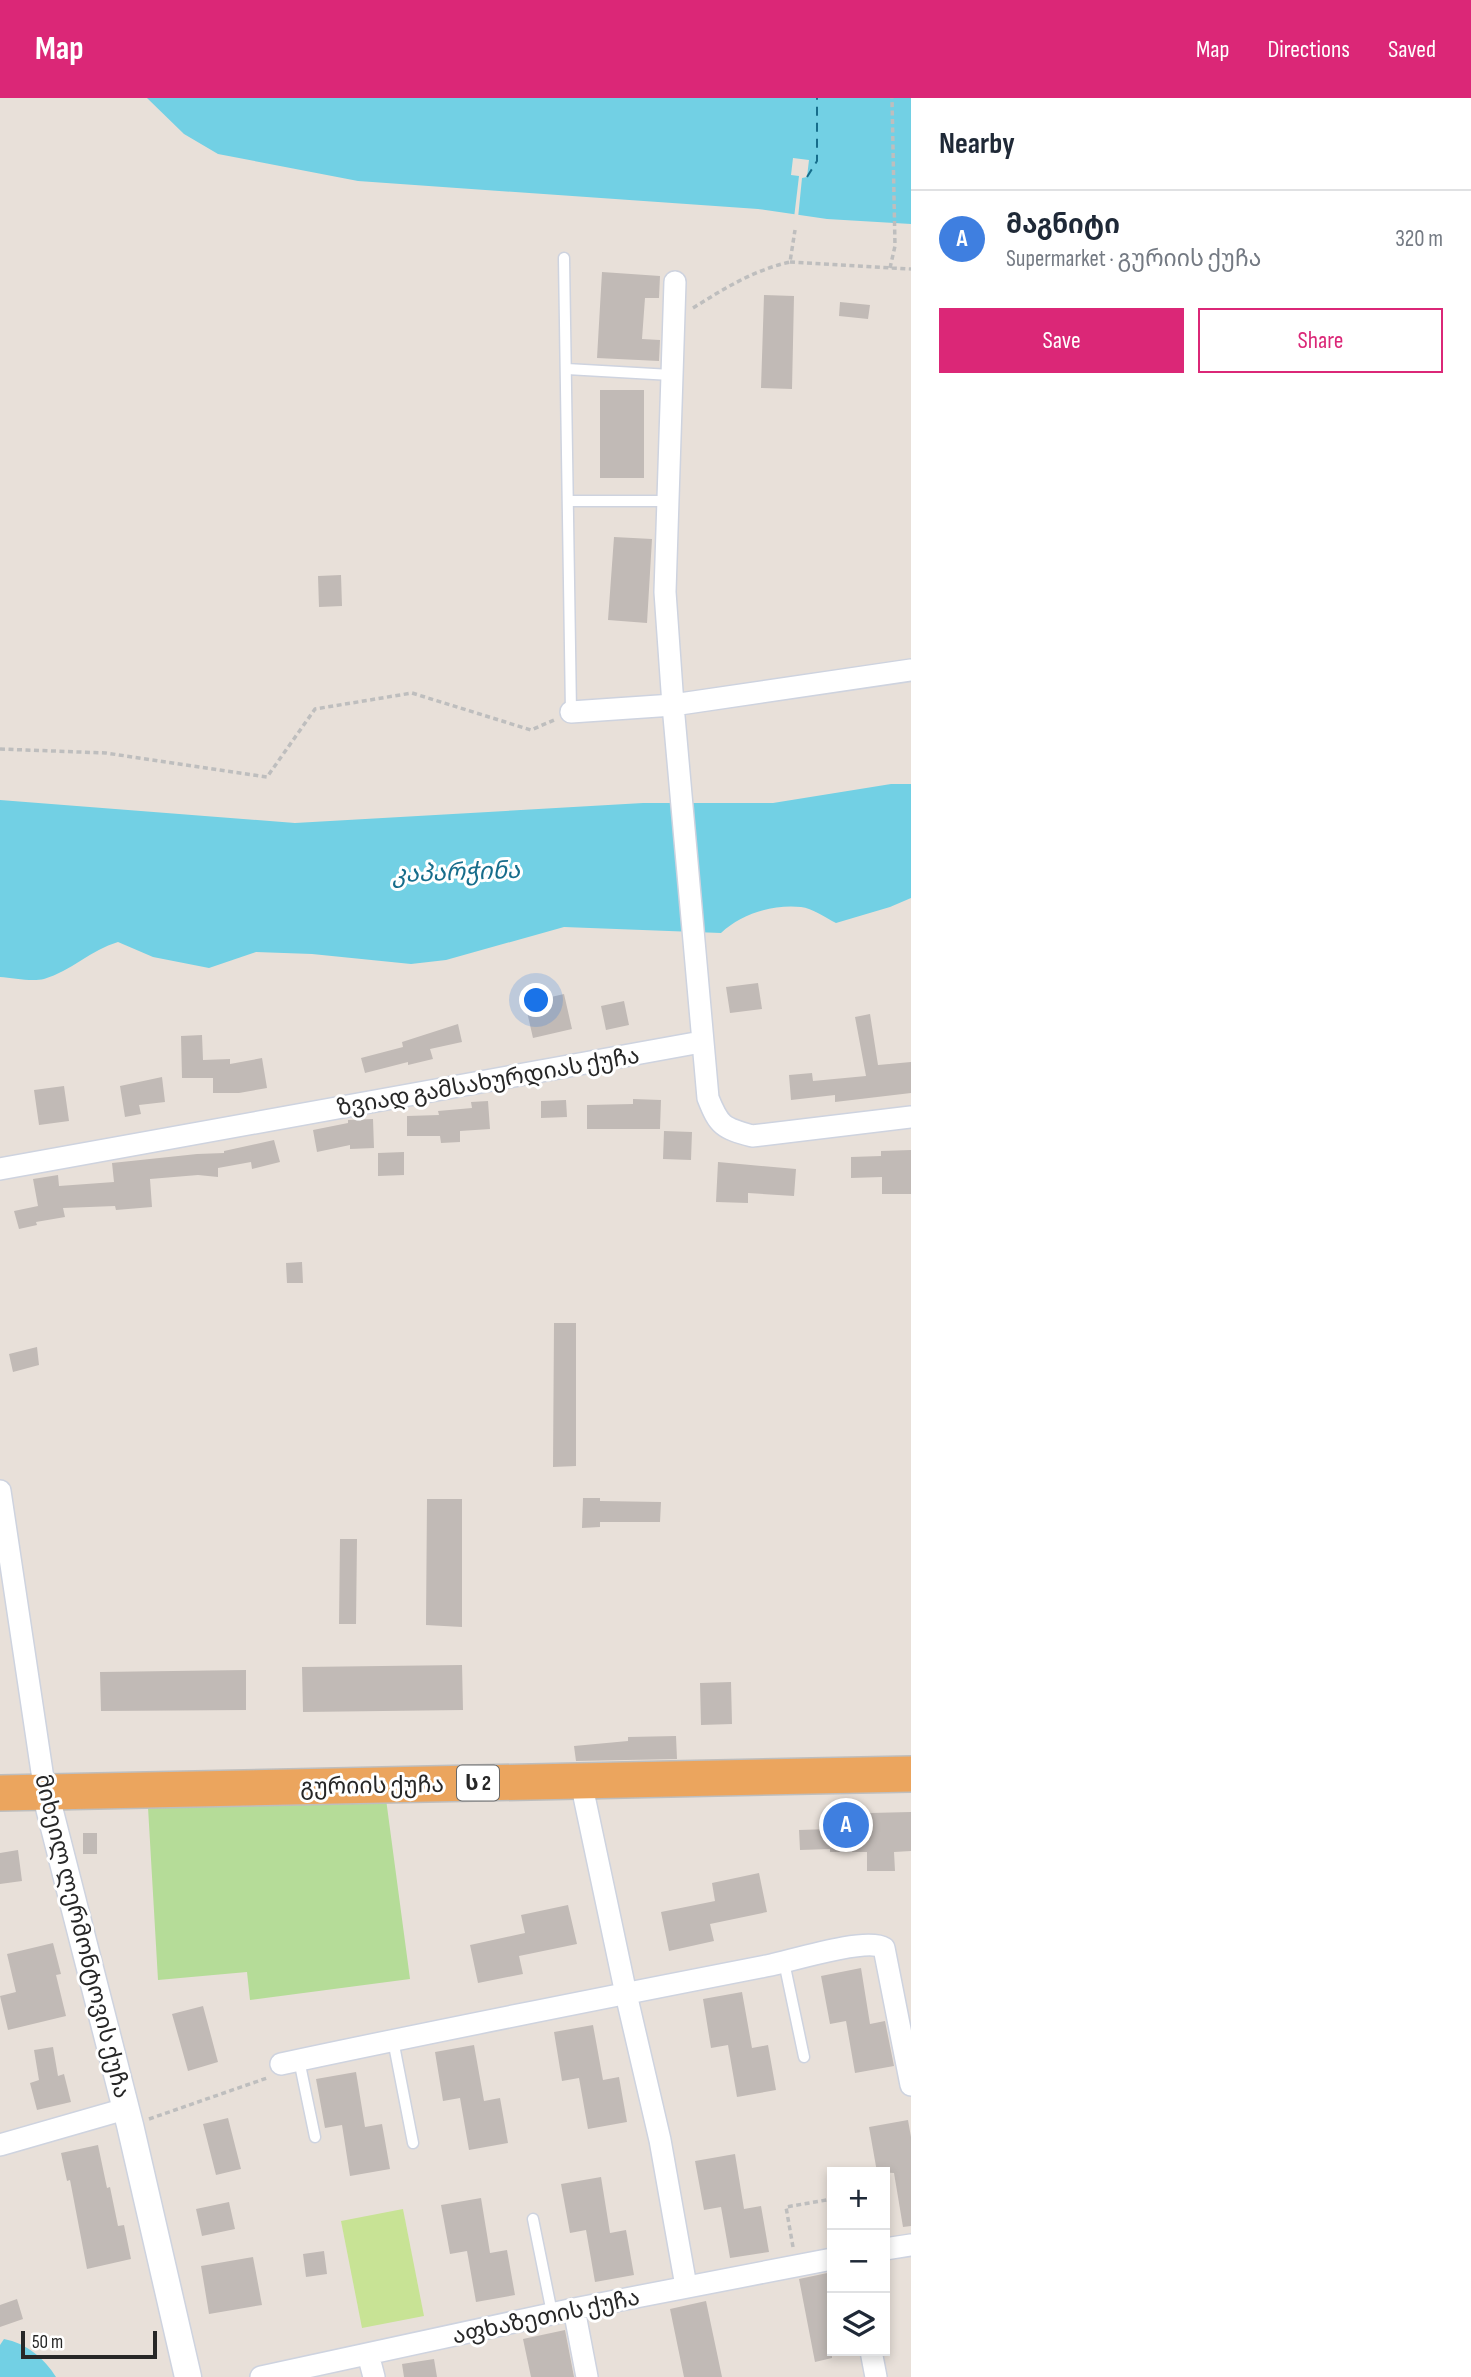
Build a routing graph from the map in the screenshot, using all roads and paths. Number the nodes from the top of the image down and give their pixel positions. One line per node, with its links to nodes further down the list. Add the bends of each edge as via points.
1 (891, 98): 5 (path, via 895,246)
2 (795, 230): 4 (path)
3 (565, 258): 9 (lane)
4 (790, 262): 5 (path); 8 (path, via 738,280)
5 (890, 268): 6 (path)
6 (911, 269)
7 (675, 282): 8 (street)
8 (673, 320): 10 (street)
9 (567, 369): 10 (lane); 12 (lane)
10 (671, 375): 11 (street)
11 (669, 500): 12 (lane); 14 (street, via 665,592)
12 (569, 501): 15 (lane)
13 (911, 670): 14 (street)
14 (673, 705): 15 (street); 17 (street)
15 (571, 712): 16 (path, via 531,730 412,693 315,709 267,777 106,753)
16 (0, 749)
17 (701, 1042): 18 (street, via 708,1098 717,1120 732,1130 752,1136); 19 (street, ზვიად გამსახურდიას ქუჩა)
18 (911, 1117)
19 (0, 1169)
20 (0, 1491): 23 (street, მიხეილ ლერმონტოვის ქუჩა)
21 (911, 1774): 22 (highway, გურიის ქუჩა / ს 2)
22 (581, 1782): 23 (highway, გურიის ქუჩა / ს 2); 26 (street)
23 (45, 1792): 24 (highway, გურიის ქუჩა / ს 2); 31 (street, მიხეილ ლერმონტოვის ქუჩა)
24 (0, 1793)
25 (784, 1962): 26 (street); 28 (lane); 30 (street, via 870,1944 884,1948)
26 (625, 1994): 27 (street); 41 (street, via 660,2140)
27 (393, 2040): 29 (street); 33 (lane)
28 (804, 2057)
29 (290, 2062): 31 (path, via 281,2073); 32 (lane)
30 (911, 2085)
31 (128, 2117): 34 (street); 46 (street, მიხეილ ლერმონტოვის ქუჩა)
32 (315, 2137)
33 (414, 2143)
34 (0, 2146)
35 (827, 2200): 40 (path, via 786,2207)
36 (533, 2219): 43 (lane)
37 (911, 2245): 38 (street)
38 (890, 2248)
39 (827, 2260): 40 (street, აფხაზეთის ქუჩა)
40 (797, 2266): 41 (street, აფხაზეთის ქუჩა)
41 (686, 2286): 42 (street, აფხაზეთის ქუჩა)
42 (575, 2309): 43 (street, აფხაზეთის ქუჩა); 49 (street)
43 (552, 2314): 44 (street, აფხაზეთის ქუჩა)
44 (368, 2354): 47 (street, აფხაზეთის ქუჩა); 48 (street)
45 (872, 2356): 50 (street)
46 (188, 2377)
47 (261, 2377)
48 (374, 2377)
49 (587, 2377)
50 (876, 2377)

